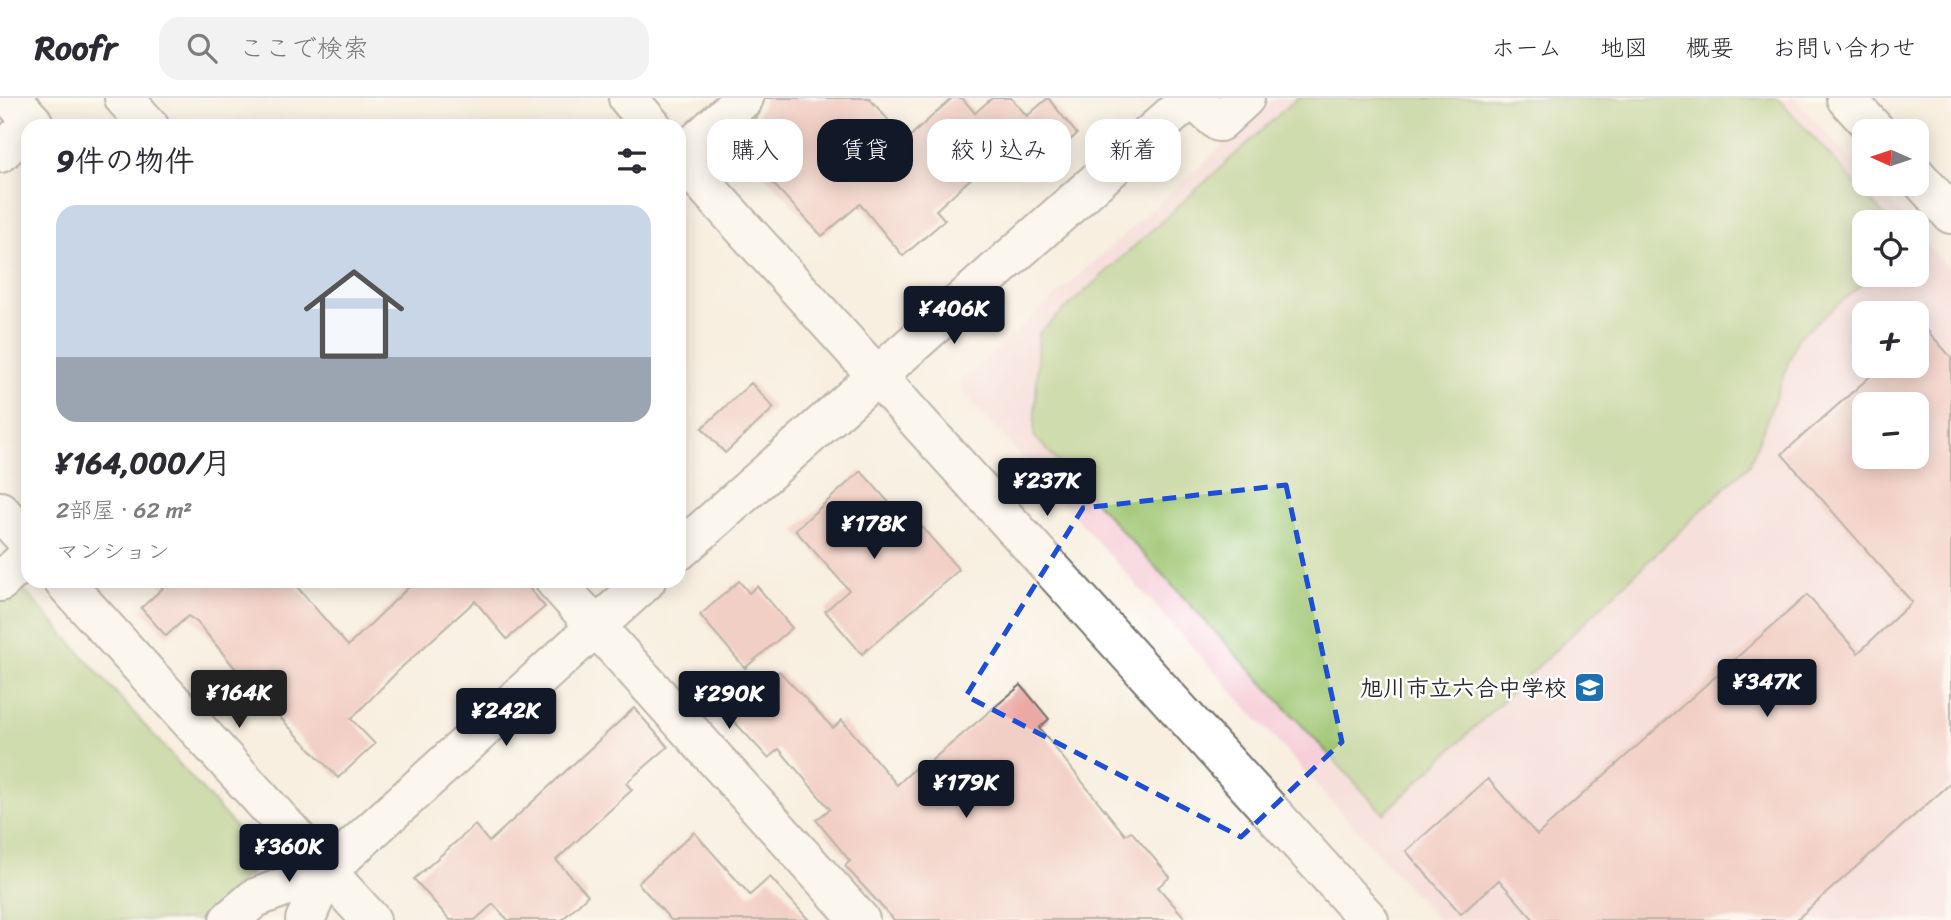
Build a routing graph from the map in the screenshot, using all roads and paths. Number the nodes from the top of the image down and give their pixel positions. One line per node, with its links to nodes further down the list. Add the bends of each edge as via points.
1 (11, 98): 8 (street)
2 (124, 98): 9 (street)
3 (628, 98): 10 (street)
4 (744, 98): 13 (street)
5 (1191, 98): 6 (street, via 1219,122); 18 (street)
6 (1245, 98)
7 (1846, 98): 11 (street)
8 (30, 119)
9 (143, 119)
10 (646, 119)
11 (1866, 119)
12 (21, 133): 14 (street)
13 (686, 151)
14 (0, 153)
15 (686, 165): 18 (street)
16 (1929, 189): 17 (street)
17 (1951, 214)
18 (877, 375): 21 (street); 33 (street)
19 (0, 511): 20 (street)
20 (21, 534)
21 (686, 545)
22 (21, 562): 23 (street)
23 (0, 582)
24 (69, 588): 28 (street)
25 (561, 588): 27 (street)
26 (638, 588): 27 (street)
27 (595, 626): 28 (street); 32 (street)
28 (327, 871): 29 (street, via 255,898); 30 (street); 31 (street)
29 (229, 920)
30 (305, 920)
31 (371, 920)
32 (860, 920)
33 (1369, 920)

